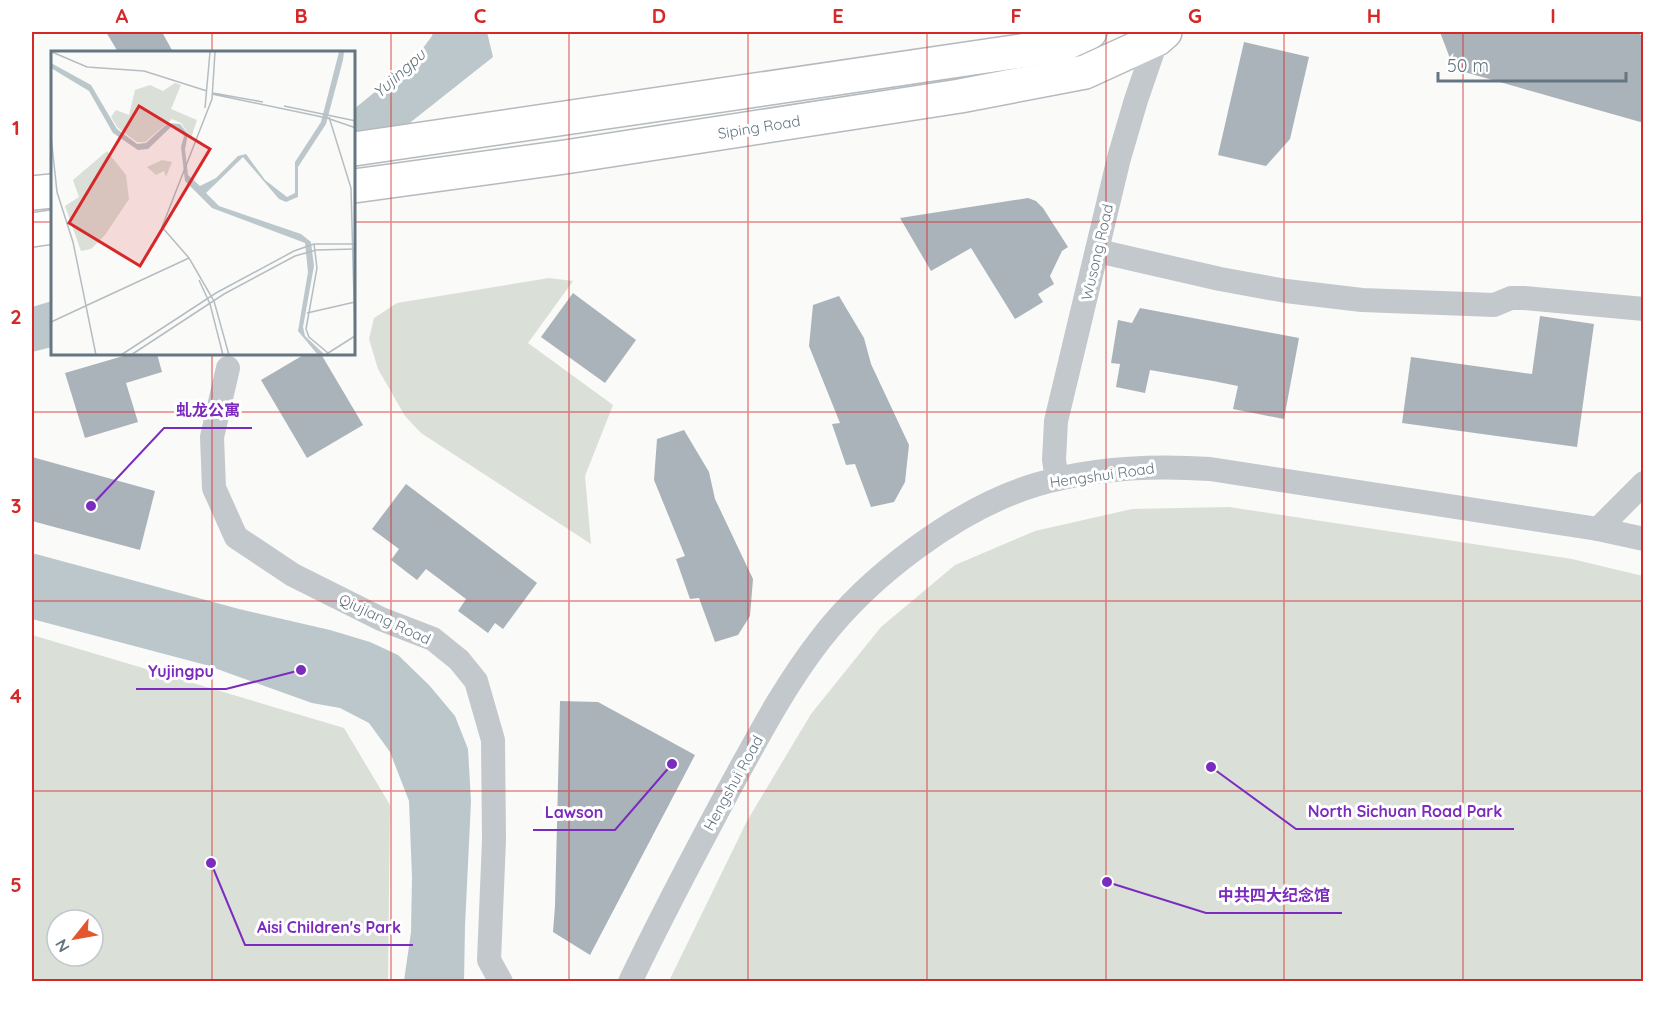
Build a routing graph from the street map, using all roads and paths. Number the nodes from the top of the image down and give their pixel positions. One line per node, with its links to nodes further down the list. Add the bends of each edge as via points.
1 (1090, 32): 3 (main road, via 1066,43 1021,51)
2 (1161, 35): 4 (main road, Siping Road, via 1085,72 960,96); 9 (street, Wusong Road, via 1136,99)
3 (356, 149)
4 (356, 186)
5 (51, 191): 6 (main road)
6 (32, 194)
7 (51, 227): 8 (main road)
8 (32, 230)
9 (1098, 250): 10 (street, via 1220,279 1335,297 1494,305 1524,298); 12 (street, Wusong Road, via 1056,421)
10 (1644, 309)
11 (228, 368): 16 (street, Qiujiang Road, via 212,437 214,488 236,537 293,575 381,619 433,639 459,660 476,681 493,740 489,960)
12 (1057, 479): 14 (street, Hengshui Road, via 1152,466 1210,469); 17 (street, Hengshui Road, via 1000,499 925,542 851,604 820,639 787,685)
13 (1644, 483): 14 (street)
14 (1598, 529): 15 (street, Hengshui Road)
15 (1644, 539)
16 (501, 981)
17 (630, 981)

